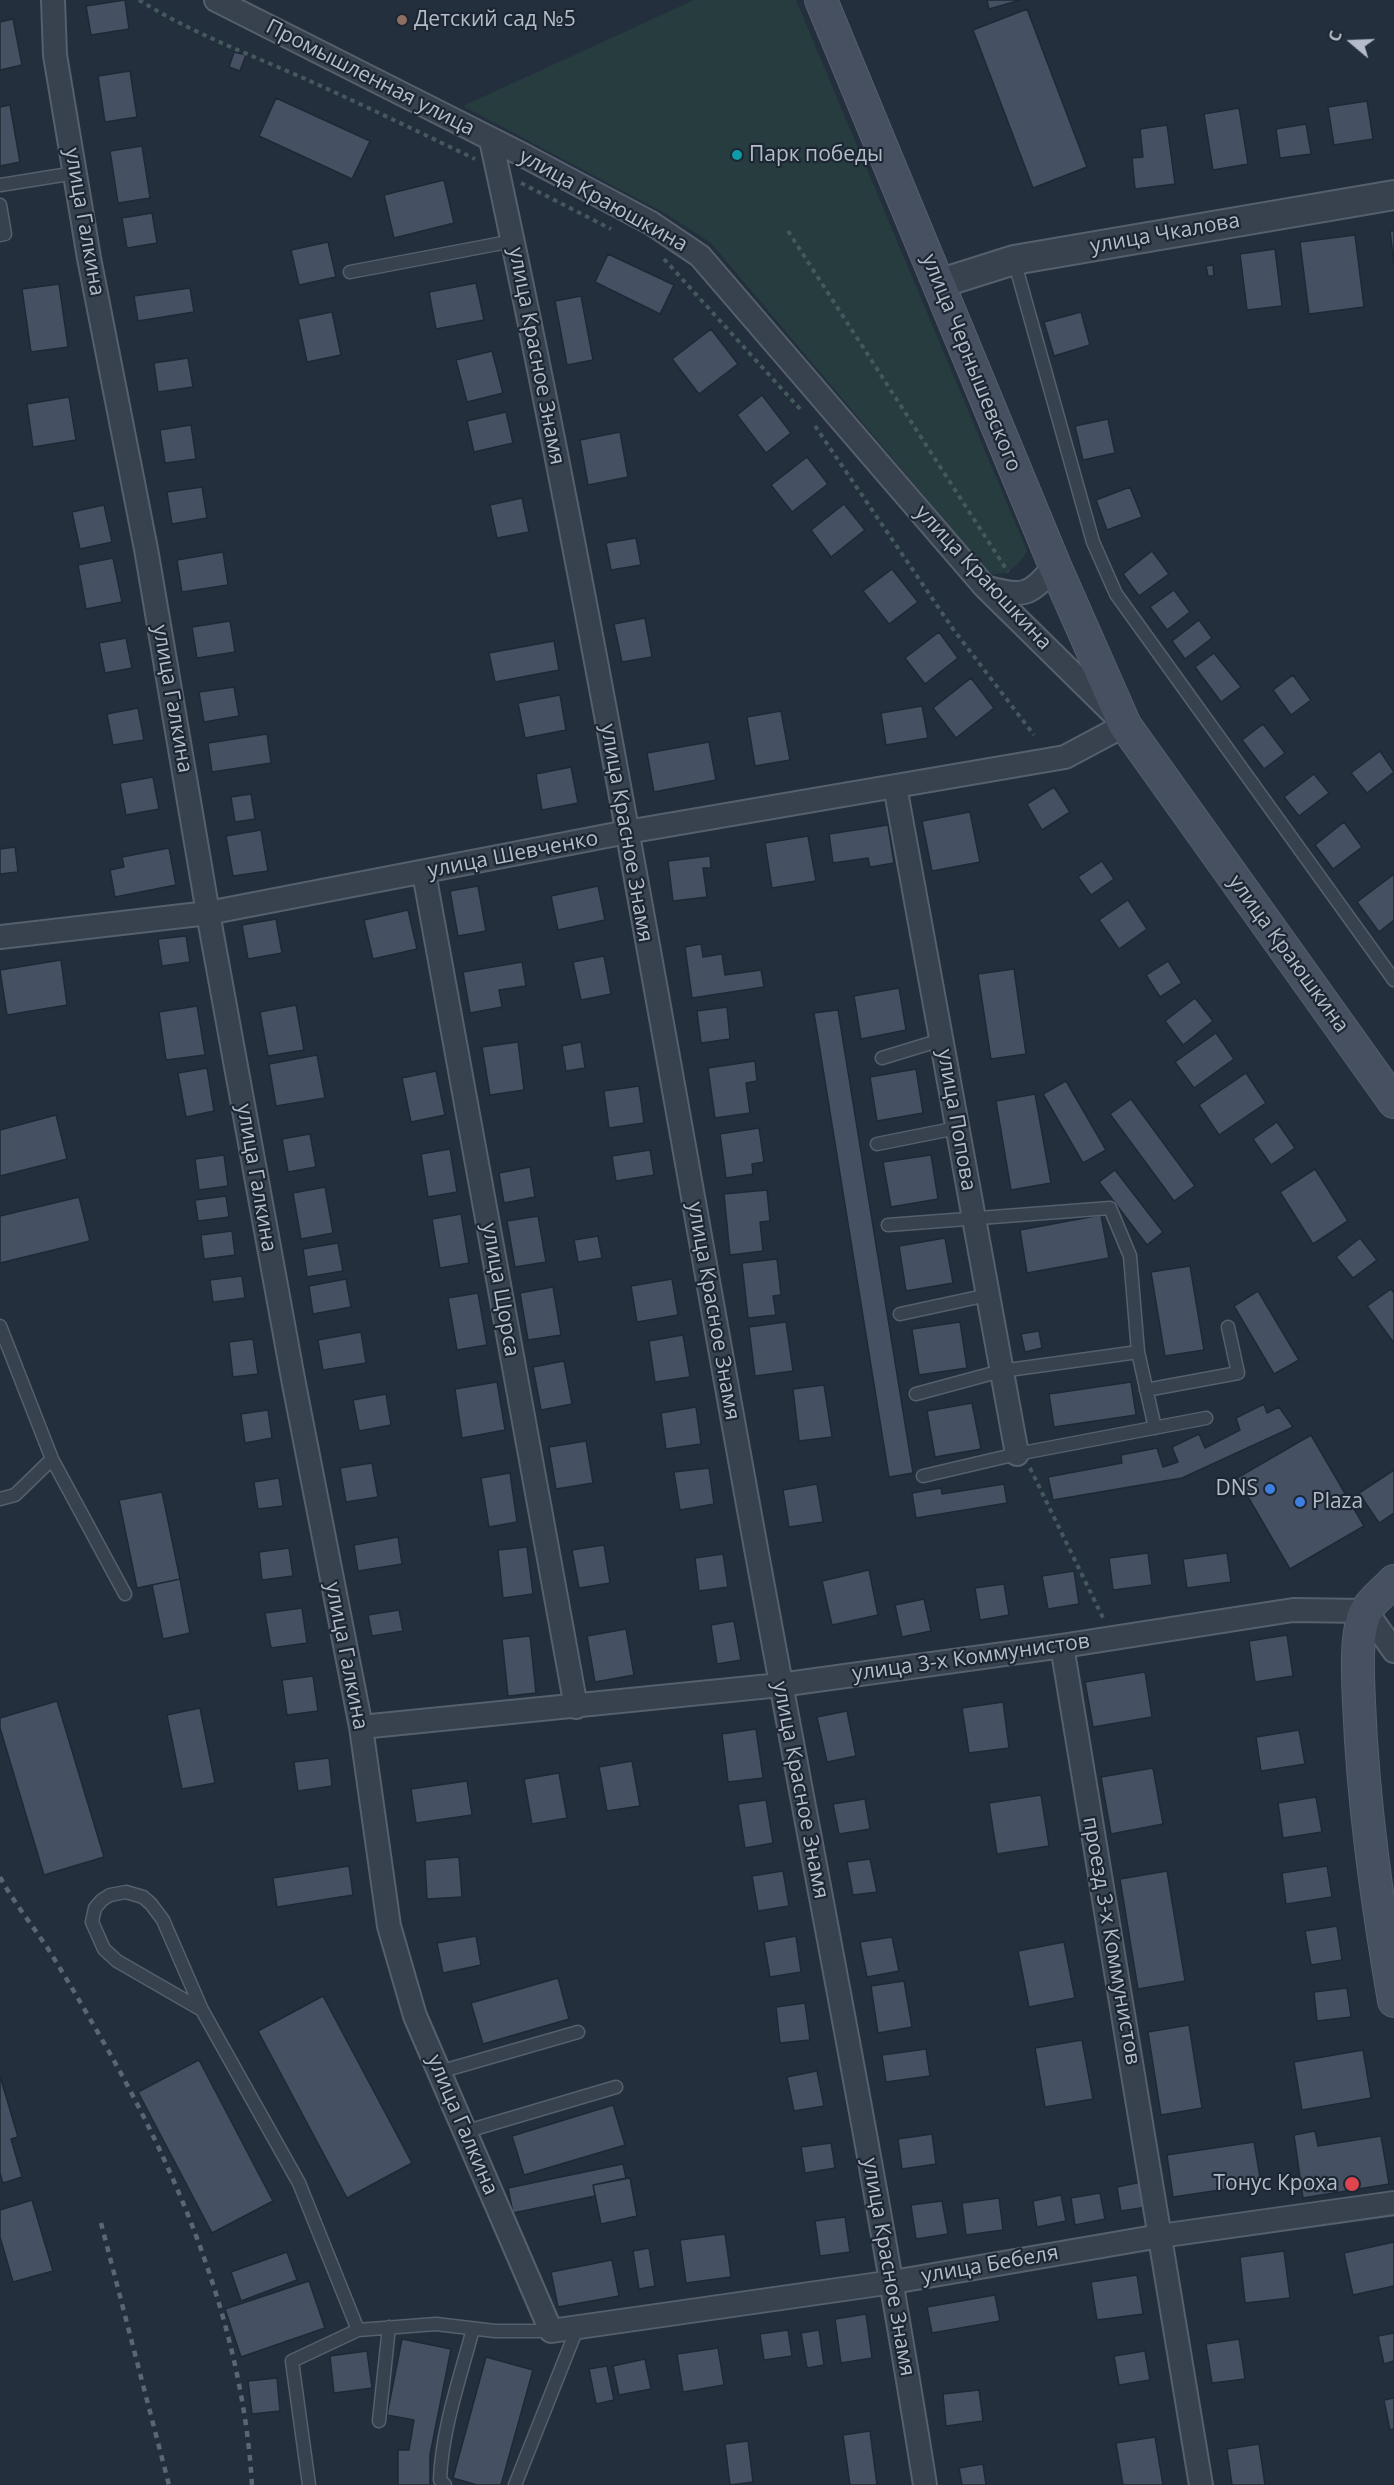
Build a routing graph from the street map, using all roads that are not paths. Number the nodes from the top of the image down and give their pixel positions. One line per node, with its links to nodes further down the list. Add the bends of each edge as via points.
1 (53, 0): 5 (street, улица Галкина, via 55,55)
2 (216, 0): 4 (street, Промышленная улица)
3 (820, 0): 13 (main road, улица Чернышевского)
4 (491, 140): 10 (street, улица Красное Знамя); 15 (street, улица Краюшкина, via 651,223 700,256)
5 (75, 173): 6 (lane); 20 (street, улица Галкина, via 146,549)
6 (0, 185)
7 (1394, 195): 11 (street, улица Чкалова)
8 (0, 206): 9 (lane, via 5,234)
9 (0, 235)
10 (513, 241): 12 (lane); 18 (street, улица Красное Знамя)
11 (1014, 260): 13 (street, улица Чкалова); 22 (lane, via 1093,542 1116,594)
12 (350, 272)
13 (938, 284): 14 (main road, улица Чернышевского)
14 (1055, 566): 15 (street, via 1036,587 1021,592); 16 (main road, улица Чернышевского)
15 (985, 587): 16 (street, улица Краюшкина)
16 (1125, 725): 17 (street, улица Шевченко, via 1065,757); 25 (main road, улица Краюшкина)
17 (895, 786): 18 (street, улица Шевченко); 23 (street, улица Попова)
18 (627, 832): 19 (street, улица Шевченко); 50 (street, улица Красное Знамя)
19 (424, 873): 20 (street, улица Шевченко); 51 (street, улица Щорса)
20 (208, 913): 21 (street, улица Шевченко); 52 (street, улица Галкина)
21 (0, 937)
22 (1394, 980)
23 (941, 1040): 24 (lane); 26 (street, улица Попова)
24 (882, 1058)
25 (1394, 1102)
26 (957, 1128): 27 (lane); 28 (street, улица Попова)
27 (877, 1144)
28 (973, 1217): 29 (lane); 30 (street, улица Попова); 34 (lane, via 1110,1208 1130,1256)
29 (888, 1225)
30 (988, 1295): 31 (lane); 35 (street, улица Попова)
31 (900, 1314)
32 (0, 1326): 41 (lane)
33 (1228, 1328): 36 (lane, via 1238,1373)
34 (1138, 1352): 35 (lane); 36 (lane)
35 (1001, 1371): 37 (lane); 40 (street, улица Попова)
36 (1146, 1390): 39 (lane)
37 (916, 1394)
38 (1206, 1418): 39 (lane)
39 (1155, 1428): 40 (lane)
40 (1017, 1454): 42 (lane)
41 (52, 1459): 43 (lane, via 15,1495); 45 (lane)
42 (923, 1476)
43 (0, 1499)
44 (1394, 1581): 46 (main road)
45 (125, 1594)
46 (1366, 1611): 47 (lane); 48 (street, улица 3-х Коммунистов, via 1293,1610); 49 (street); 53 (main road, via 1359,1643 1361,1754 1375,1885)
47 (1394, 1629)
48 (1062, 1646): 50 (street, улица 3-х Коммунистов); 60 (street, проезд 3-х Коммунистов)
49 (1394, 1651)
50 (780, 1685): 51 (street, улица 3-х Коммунистов); 61 (street, улица Красное Знамя)
51 (576, 1707): 52 (street, улица 3-х Коммунистов)
52 (361, 1726): 56 (street, улица Галкина, via 389,1926 415,2016)
53 (1394, 2001)
54 (202, 2010): 54 (lane, via 163,1920 151,1904 126,1892 102,1900 95,1908 92,1922 104,1949 128,1968); 65 (lane, via 299,2183)
55 (579, 2032): 56 (lane)
56 (439, 2072): 58 (street, улица Галкина)
57 (616, 2087): 58 (lane)
58 (464, 2132): 66 (street, улица Галкина)
59 (1394, 2203): 60 (street, улица Бебеля)
60 (1160, 2236): 61 (street, улица Бебеля); 72 (street, проезд 3-х Коммунистов)
61 (893, 2282): 62 (street, улица Бебеля); 71 (street, улица Красное Знамя)
62 (578, 2326): 66 (street, улица Бебеля); 70 (lane)
63 (389, 2327): 64 (lane, via 436,2324); 65 (lane); 67 (lane)
64 (473, 2329): 66 (lane); 69 (lane, via 441,2461 440,2480)
65 (358, 2330): 68 (lane, via 292,2361)
66 (550, 2331)
67 (379, 2421)
68 (309, 2485)
69 (445, 2485)
70 (515, 2485)
71 (925, 2485)
72 (1201, 2485)

